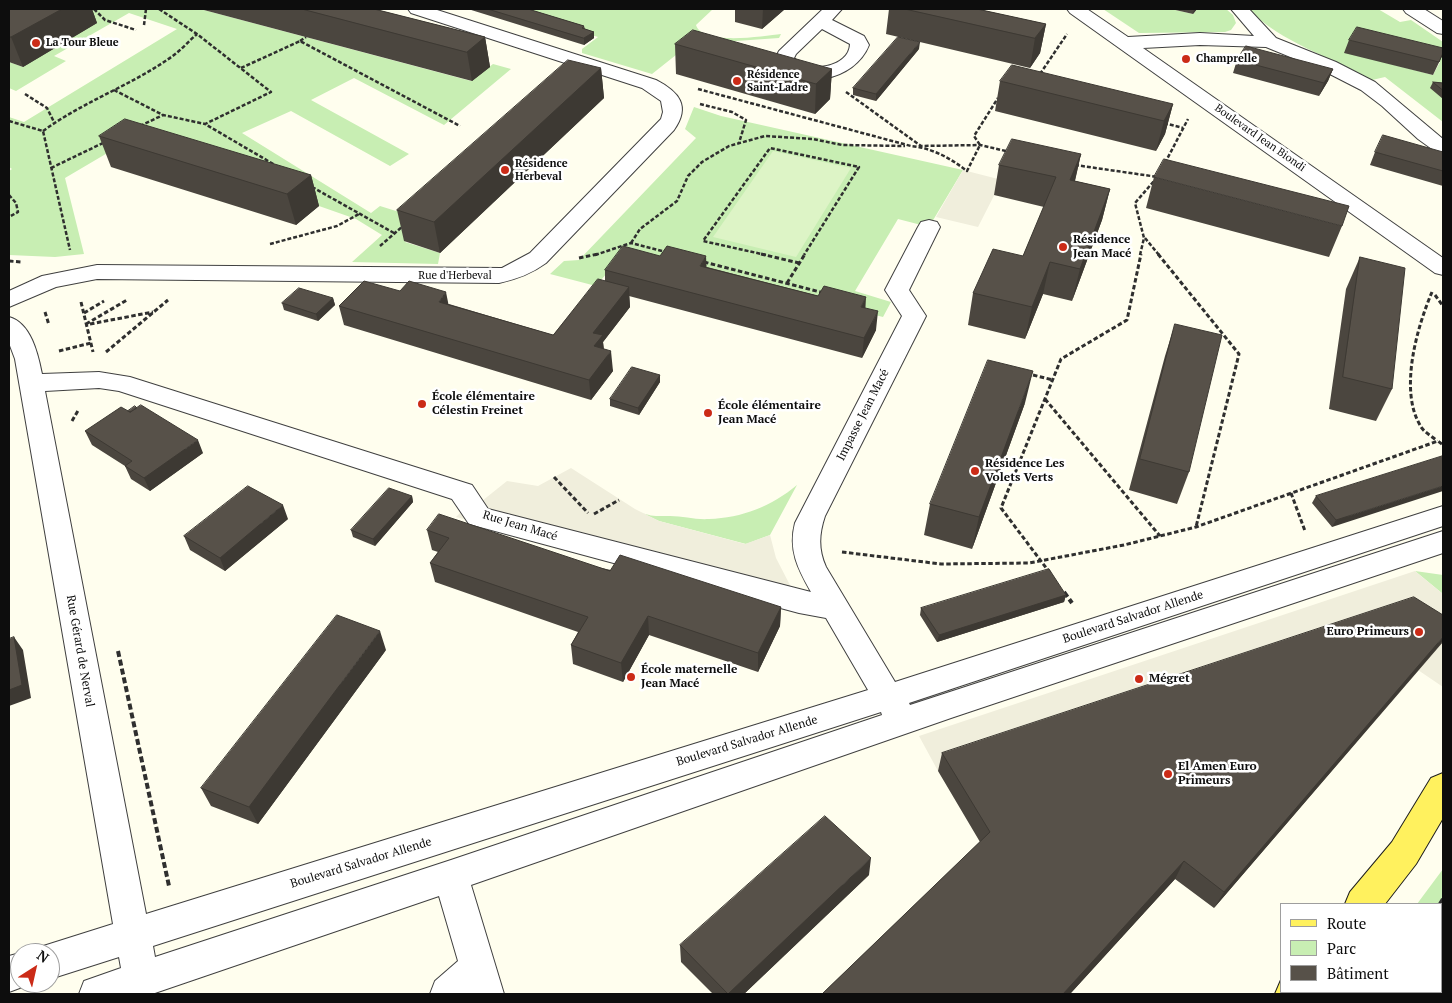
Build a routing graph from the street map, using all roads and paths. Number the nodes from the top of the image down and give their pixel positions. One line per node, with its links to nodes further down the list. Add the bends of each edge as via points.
1 (94, 9): 11 (path, via 105,20)
2 (146, 9): 9 (path)
3 (159, 9): 12 (path)
4 (417, 9): 22 (street, via 587,62)
5 (1240, 9): 15 (street)
6 (1412, 9): 10 (street)
7 (1079, 11): 16 (street, Boulevard Jean Biondi); 19 (path)
8 (826, 15): 18 (street, via 860,45 844,66); 18 (street, via 788,51 784,59 796,70)
9 (144, 25)
10 (1443, 29)
11 (136, 30)
12 (197, 34): 17 (path); 20 (path, via 174,56)
13 (306, 37): 14 (path)
14 (300, 42): 17 (path); 30 (path)
15 (1269, 42): 16 (street, via 1200,39); 39 (street, via 1368,86)
16 (1124, 43): 61 (street, Boulevard Jean Biondi)
17 (241, 68): 29 (path, via 271,92)
18 (823, 73): 37 (path)
19 (1039, 75)
20 (113, 90): 24 (path); 27 (path)
21 (1002, 92): 38 (path, via 974,136)
22 (664, 93): 35 (path, via 732,112 746,120); 36 (path, via 693,88); 58 (street, Rue d'Herbeval, via 674,112 667,126)
23 (25, 94): 27 (path, via 47,108)
24 (163, 115): 29 (path); 31 (path)
25 (1189, 117): 32 (path)
26 (9, 121): 33 (path)
27 (54, 122): 33 (path)
28 (1164, 123): 32 (path)
29 (205, 124): 43 (path)
30 (460, 126)
31 (137, 127)
32 (1183, 128): 44 (path)
33 (43, 131): 42 (path)
34 (111, 140): 42 (path)
35 (739, 143): 36 (path, via 765,136 813,139 842,145); 54 (path, via 702,162 688,176 677,201 640,229)
36 (911, 146): 37 (path)
37 (921, 146): 38 (path); 38 (path, via 954,160 967,172)
38 (980, 146): 40 (path)
39 (1443, 148)
40 (1013, 152)
41 (1069, 164): 44 (path)
42 (51, 168): 62 (path)
43 (282, 169)
44 (1157, 177): 45 (path); 53 (path, via 1135,203)
45 (1167, 180)
46 (307, 184): 48 (path)
47 (9, 195): 49 (path, via 18,212)
48 (359, 214): 52 (path); 55 (path, via 337,226)
49 (9, 218)
50 (409, 221): 52 (path)
51 (930, 227): 88 (street, Impasse Jean Macé, via 897,290 914,316 811,516)
52 (394, 234): 56 (path)
53 (1144, 238): 78 (path, via 1127,320 1061,359); 86 (path, via 1239,354)
54 (631, 243): 57 (path); 58 (path, via 593,256)
55 (264, 245)
56 (374, 251)
57 (668, 252)
58 (538, 258): 62 (street, Rue d'Herbeval, via 520,271 499,276 116,272)
59 (695, 259): 63 (path)
60 (799, 263): 60 (path, via 859,167 770,148 703,241); 63 (path)
61 (1443, 268)
62 (75, 275): 67 (street, Rue d'Herbeval, via 50,281); 71 (path)
63 (787, 283): 66 (path)
64 (1432, 291): 82 (path, via 1424,309 1413,359 1412,392 1414,412 1420,426)
65 (174, 295): 70 (path)
66 (832, 295)
67 (9, 300)
68 (128, 300): 71 (path)
69 (44, 308): 72 (path)
70 (154, 312): 71 (path); 76 (path, via 107,351)
71 (86, 324): 76 (path)
72 (49, 325)
73 (9, 326): 79 (street, Rue Gérard de Nerval, via 24,349)
74 (55, 343): 75 (path)
75 (58, 352)
76 (98, 375): 79 (street, Rue Jean Macé); 81 (path); 96 (street, Rue Jean Macé, via 462,492 479,517)
77 (1033, 375): 78 (path)
78 (1053, 380): 80 (path)
79 (31, 383): 106 (street, Rue Gérard de Nerval)
80 (1045, 399): 87 (path); 92 (path, via 1001,508)
81 (69, 424)
82 (1438, 441): 83 (path); 84 (path)
83 (1443, 445)
84 (1291, 493): 86 (path); 90 (path, via 1307,534)
85 (1443, 516): 90 (street, Boulevard Salvador Allende)
86 (1196, 527): 87 (path)
87 (1160, 536): 92 (path)
88 (805, 542): 92 (path, via 842,552 941,564); 96 (street, Impasse Jean Macé, via 807,558)
89 (1443, 542): 91 (street, Boulevard Salvador Allende)
90 (1324, 555): 97 (street, Boulevard Salvador Allende)
91 (1404, 555): 93 (street); 99 (street, Boulevard Salvador Allende)
92 (1040, 559): 94 (path)
93 (1443, 561)
94 (1052, 575)
95 (1063, 591): 97 (path)
96 (835, 608): 99 (street)
97 (1092, 630): 99 (street, Boulevard Salvador Allende)
98 (118, 648): 105 (path)
99 (896, 709): 103 (street, Boulevard Salvador Allende); 105 (street, Boulevard Salvador Allende)
100 (1443, 788): 102 (main road)
101 (1443, 824): 102 (main road)
102 (1404, 853): 104 (main road)
103 (451, 876): 108 (street, Boulevard Salvador Allende); 109 (street)
104 (1364, 903)
105 (177, 920): 106 (street, Boulevard Salvador Allende)
106 (132, 934): 107 (street, Boulevard Salvador Allende); 108 (street, Rue Gérard de Nerval)
107 (60, 958)
108 (142, 980): 110 (street, Boulevard Salvador Allende)
109 (482, 981): 111 (street)
110 (97, 994)
111 (448, 994)

